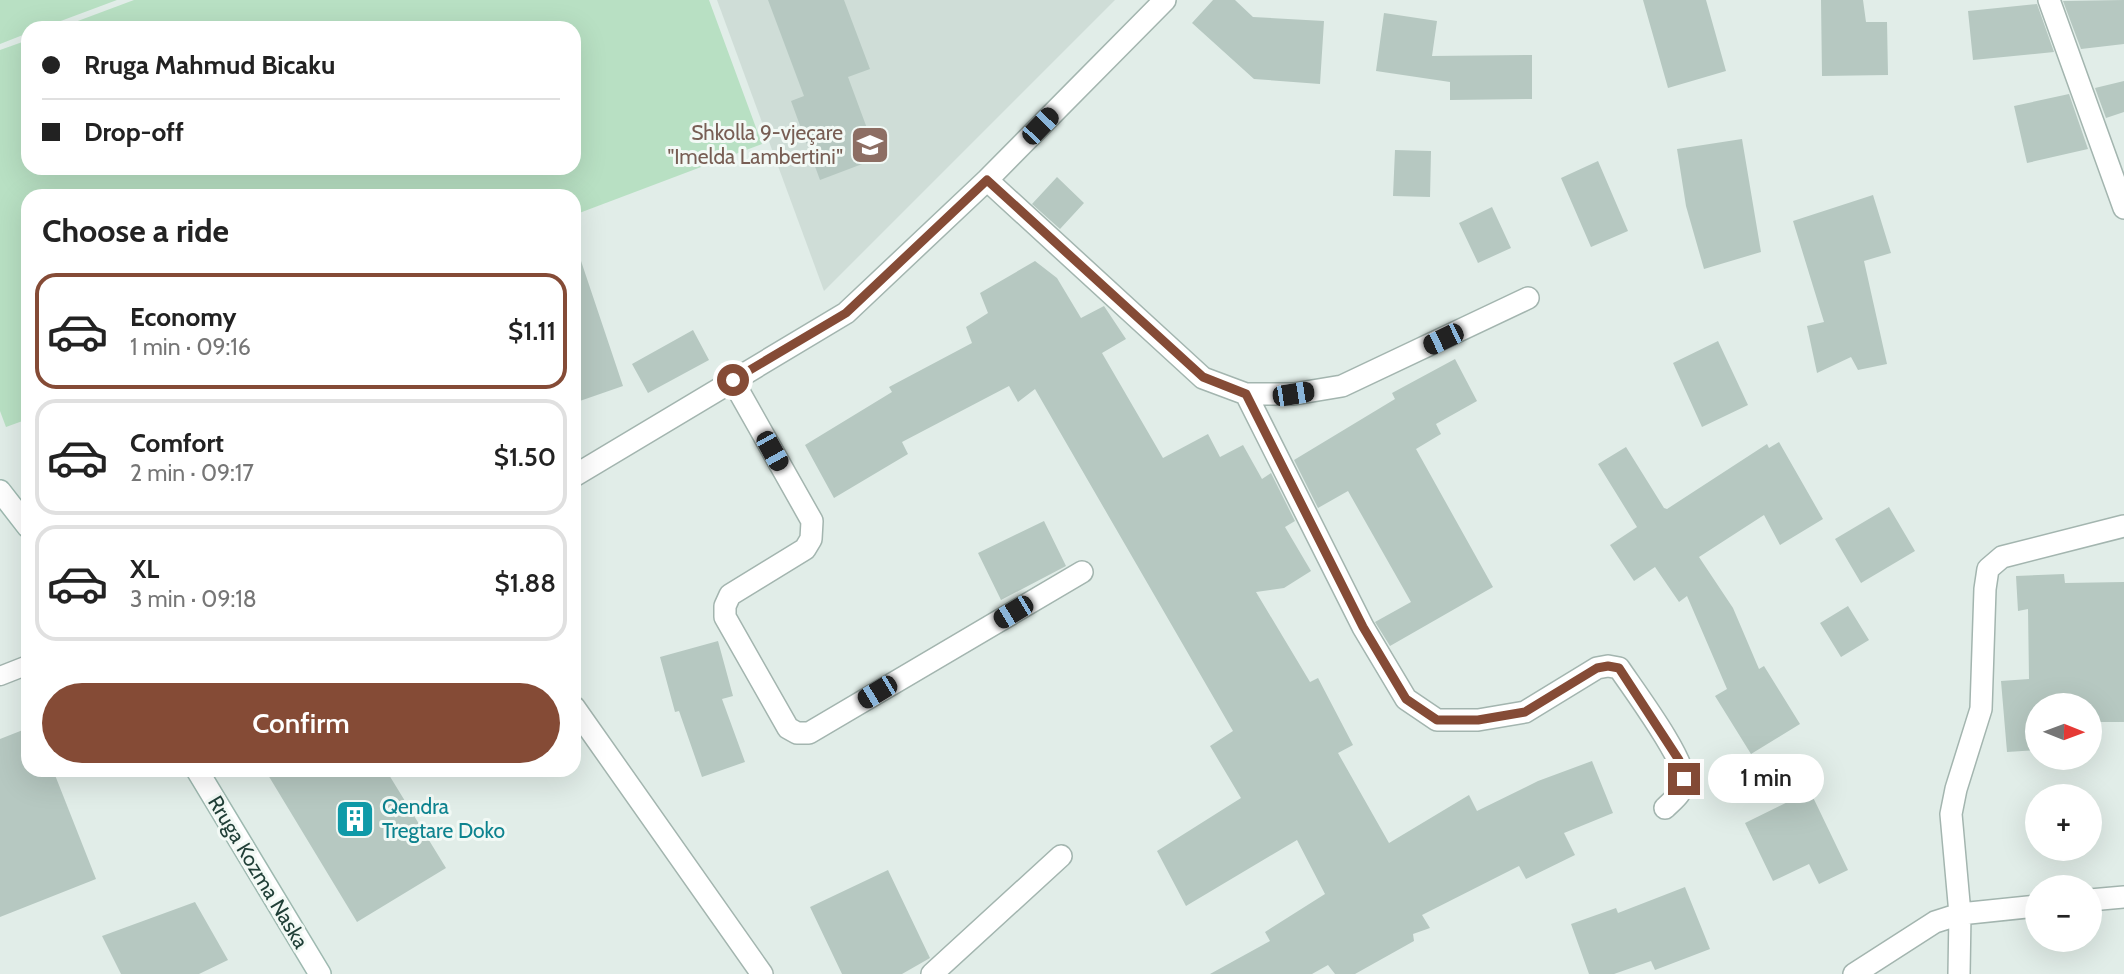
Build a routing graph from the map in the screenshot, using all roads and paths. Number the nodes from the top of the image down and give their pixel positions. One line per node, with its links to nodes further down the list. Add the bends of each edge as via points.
1 (1165, 0): 3 (street)
2 (2049, 0): 4 (street)
3 (987, 180): 6 (street, via 846,313); 7 (street, via 1203,377)
4 (2124, 208)
5 (1528, 298): 7 (street, via 1342,386 1293,394)
6 (733, 380): 8 (street); 12 (street, via 812,521 805,549 730,595 725,606 725,617 788,728 797,733 809,733)
7 (1246, 394): 17 (street, via 1363,627 1406,699 1437,720 1478,720 1525,712 1597,668 1619,668 1679,760 1684,779 1680,793)
8 (581, 472)
9 (0, 491): 10 (street)
10 (21, 518)
11 (2124, 526): 22 (street, via 2002,558 1988,569 1981,709 1951,814)
12 (1082, 572)
13 (21, 668): 14 (lane)
14 (0, 676)
15 (581, 717): 24 (street)
16 (201, 777): 23 (street, Rruga Kozma Naska)
17 (1665, 808)
18 (1061, 856): 25 (street)
19 (2124, 897): 20 (street)
20 (2102, 899)
21 (2025, 907): 22 (street)
22 (1960, 914): 26 (street, via 1935,922); 27 (street)
23 (320, 974)
24 (762, 974)
25 (932, 974)
26 (1854, 974)
27 (1959, 974)

